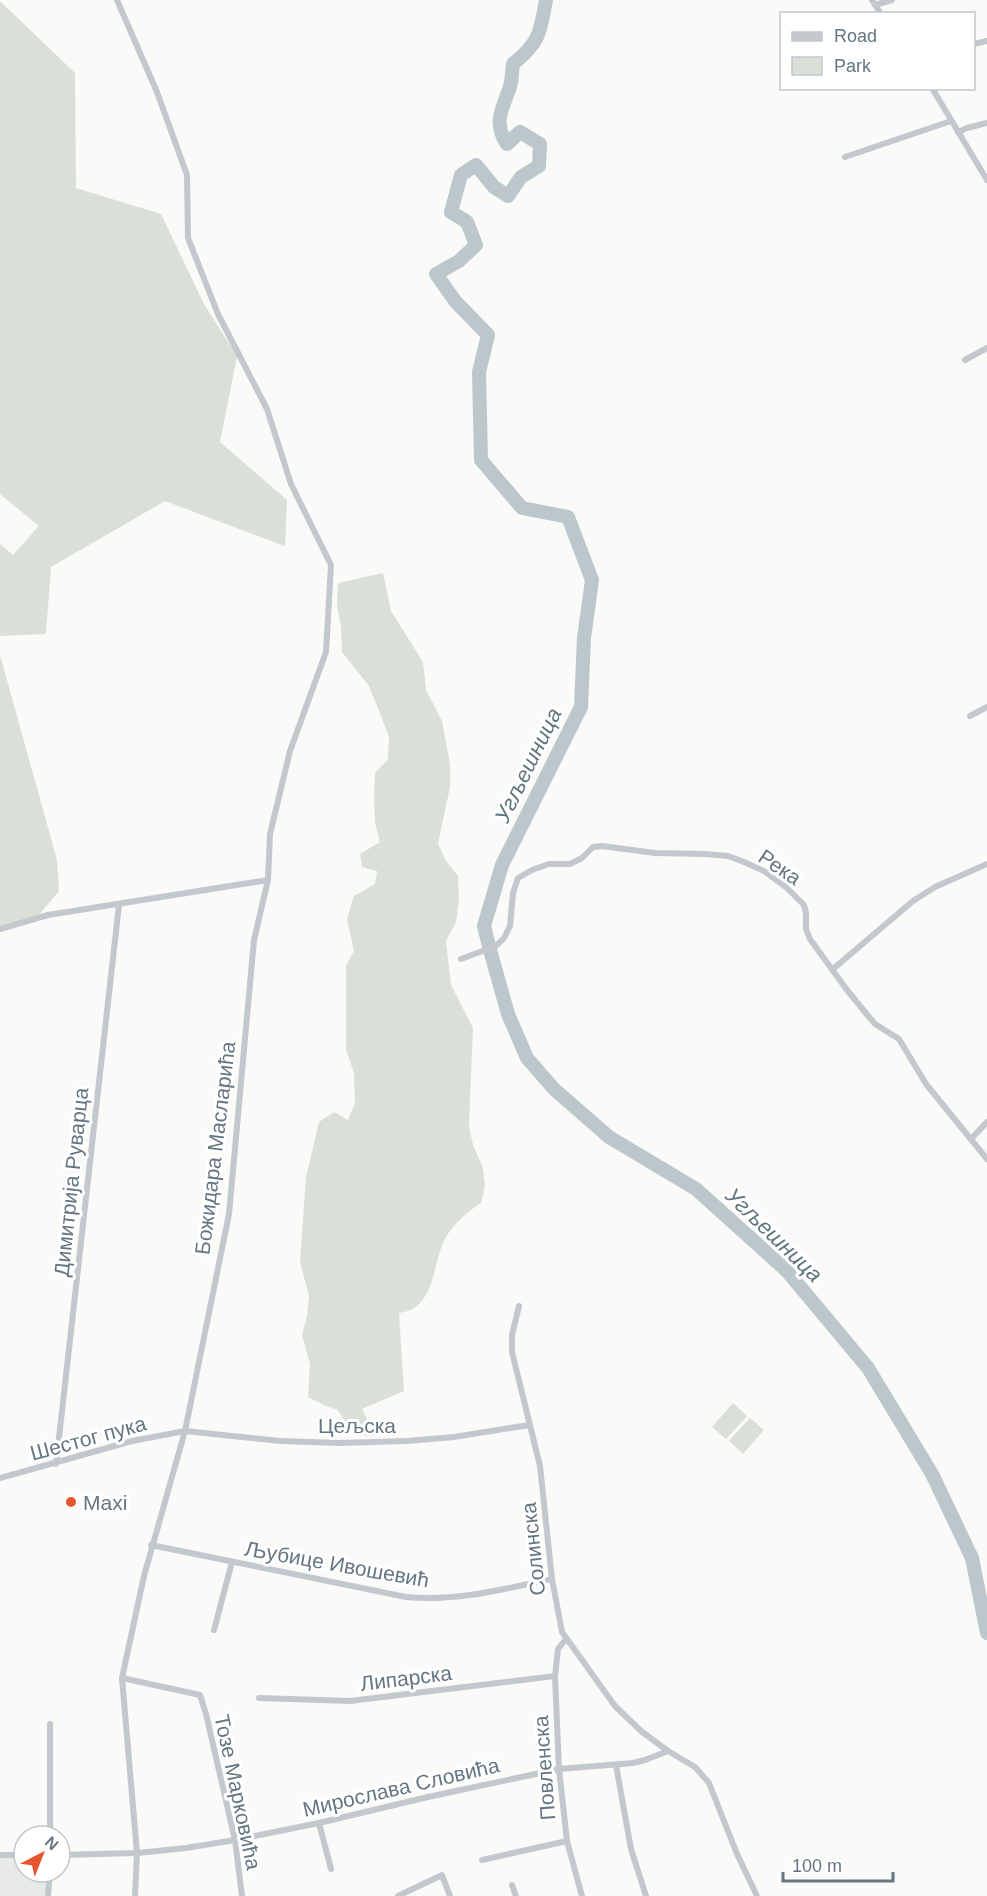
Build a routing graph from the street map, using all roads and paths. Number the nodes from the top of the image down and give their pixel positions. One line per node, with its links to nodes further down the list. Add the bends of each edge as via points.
1 (117, 0): 15 (street, Божидара Масларића, via 187,175 188,238 218,314 267,409 291,484 331,565 326,652 290,751 270,834)
2 (891, 0): 3 (street)
3 (873, 2)
4 (933, 90): 5 (street)
5 (951, 121): 7 (street); 8 (street)
6 (987, 123): 7 (street)
7 (958, 132): 9 (street)
8 (845, 157)
9 (987, 180)
10 (987, 348): 11 (street)
11 (965, 360)
12 (987, 707): 13 (street)
13 (970, 716)
14 (987, 864): 19 (street, via 913,901)
15 (268, 880): 16 (street); 25 (street, Божидара Масларића, via 255,940 229,1214)
16 (119, 905): 17 (street, via 48,915); 26 (street, Димитрија Руварца)
17 (0, 929)
18 (461, 958): 19 (street, Река, via 496,946 504,938 510,926 518,878 549,864 570,864 593,847 602,846 728,856 764,871 804,905 810,939)
19 (833, 969): 21 (street, Река, via 869,1017 899,1039 926,1084)
20 (987, 1122): 21 (street)
21 (971, 1138): 22 (street, Река)
22 (987, 1159)
23 (519, 1306): 24 (street, Солинска, via 512,1352)
24 (529, 1425): 25 (street, Цељска, via 454,1437 339,1443); 30 (street, Солинска, via 540,1466)
25 (185, 1431): 26 (street, Шестог пука); 28 (street, Божидара Масларића)
26 (56, 1464): 27 (street, Шестог пука)
27 (0, 1478)
28 (151, 1545): 29 (street, Љубице Ивошевић); 34 (street, Божидара Масларића)
29 (232, 1562): 30 (street, Љубице Ивошевић, via 423,1599 469,1596); 31 (street)
30 (552, 1579): 32 (street, Солинска)
31 (214, 1630)
32 (566, 1639): 33 (street, Повленска, via 559,1646); 37 (street, Солинска, via 615,1706)
33 (555, 1676): 35 (street, Липарска, via 350,1701); 39 (street, Повленска)
34 (122, 1678): 42 (street, Тозе Марковића, via 200,1695); 44 (street, Божидара Масларића)
35 (260, 1698)
36 (50, 1724): 41 (street)
37 (668, 1751): 38 (street); 56 (street, Солинска, via 695,1767 709,1783)
38 (616, 1765): 39 (street, Мирослава Словића); 55 (street, via 631,1849)
39 (559, 1769): 40 (street, Мирослава Словића); 43 (street, Повленска)
40 (319, 1823): 42 (street, Мирослава Словића); 47 (street)
41 (50, 1824)
42 (235, 1840): 44 (street, Мирослава Словића); 50 (street, Тозе Марковића)
43 (567, 1841): 46 (street); 54 (street, Повленска)
44 (137, 1853): 45 (street, Мирослава Словића); 49 (street, Божидара Масларића)
45 (72, 1855)
46 (482, 1860)
47 (331, 1869)
48 (512, 1885): 53 (street)
49 (135, 1896)
50 (242, 1896)
51 (398, 1896): 52 (street, via 442,1875)
52 (450, 1896)
53 (516, 1896)
54 (582, 1896)
55 (646, 1896)
56 (757, 1896)

